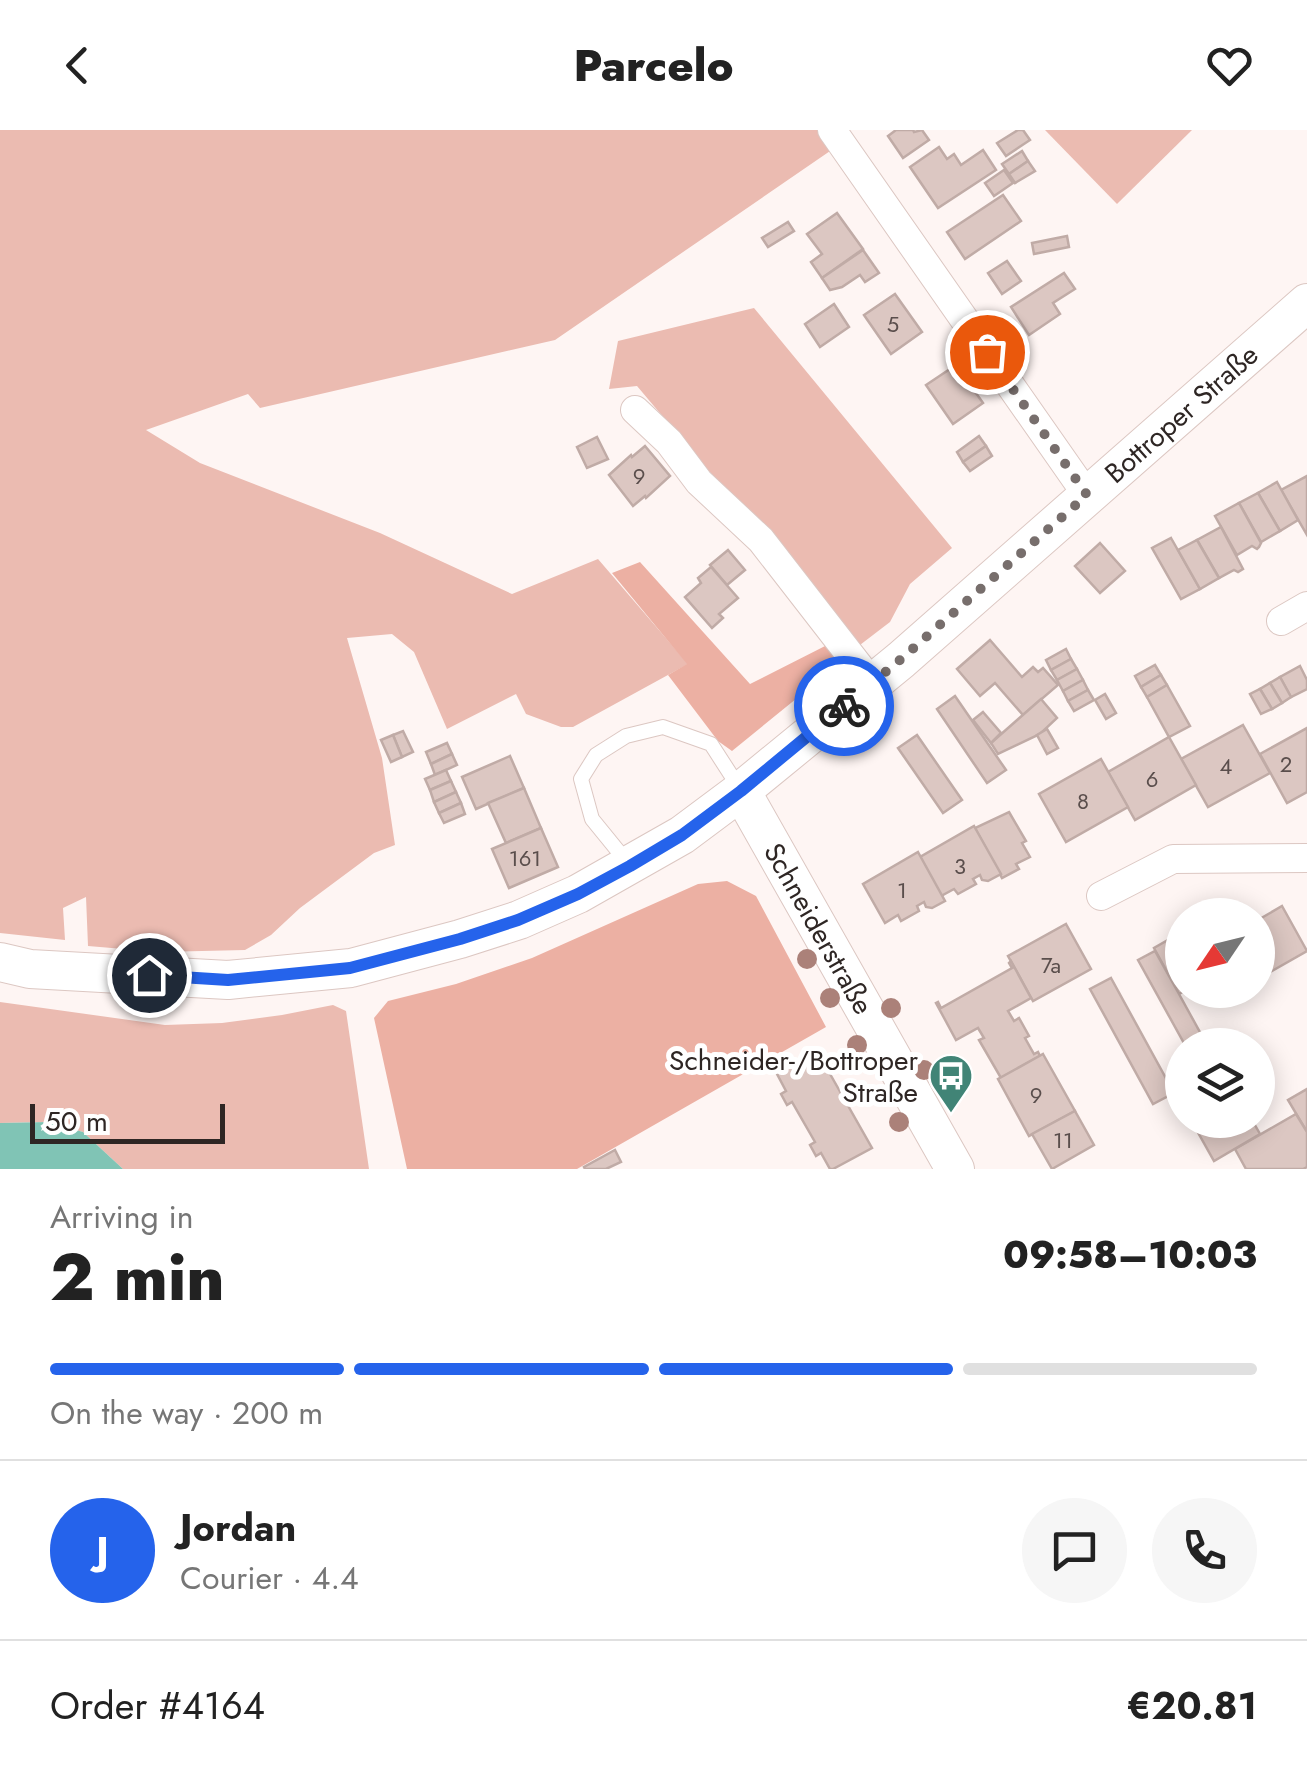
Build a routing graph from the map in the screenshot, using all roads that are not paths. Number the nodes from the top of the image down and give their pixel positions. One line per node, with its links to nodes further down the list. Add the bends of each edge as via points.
1 (837, 133): 4 (street)
2 (1307, 302): 4 (main road, Bottroper Straße)
3 (634, 410): 7 (street, via 760,540)
4 (1087, 495): 7 (main road, Bottroper Straße)
5 (1307, 606): 6 (street)
6 (1282, 621)
7 (872, 683): 8 (main road, Bottroper Straße)
8 (741, 791): 10 (main road, Bottroper Straße); 10 (lane, via 711,744 663,727 626,736 596,755 580,780 592,820); 13 (main road, Schneiderstraße)
9 (1307, 858): 11 (street, via 1173,859)
10 (630, 866): 12 (main road, Bottroper Straße, via 518,920 350,968 228,980)
11 (1102, 896)
12 (0, 962)
13 (954, 1169)

